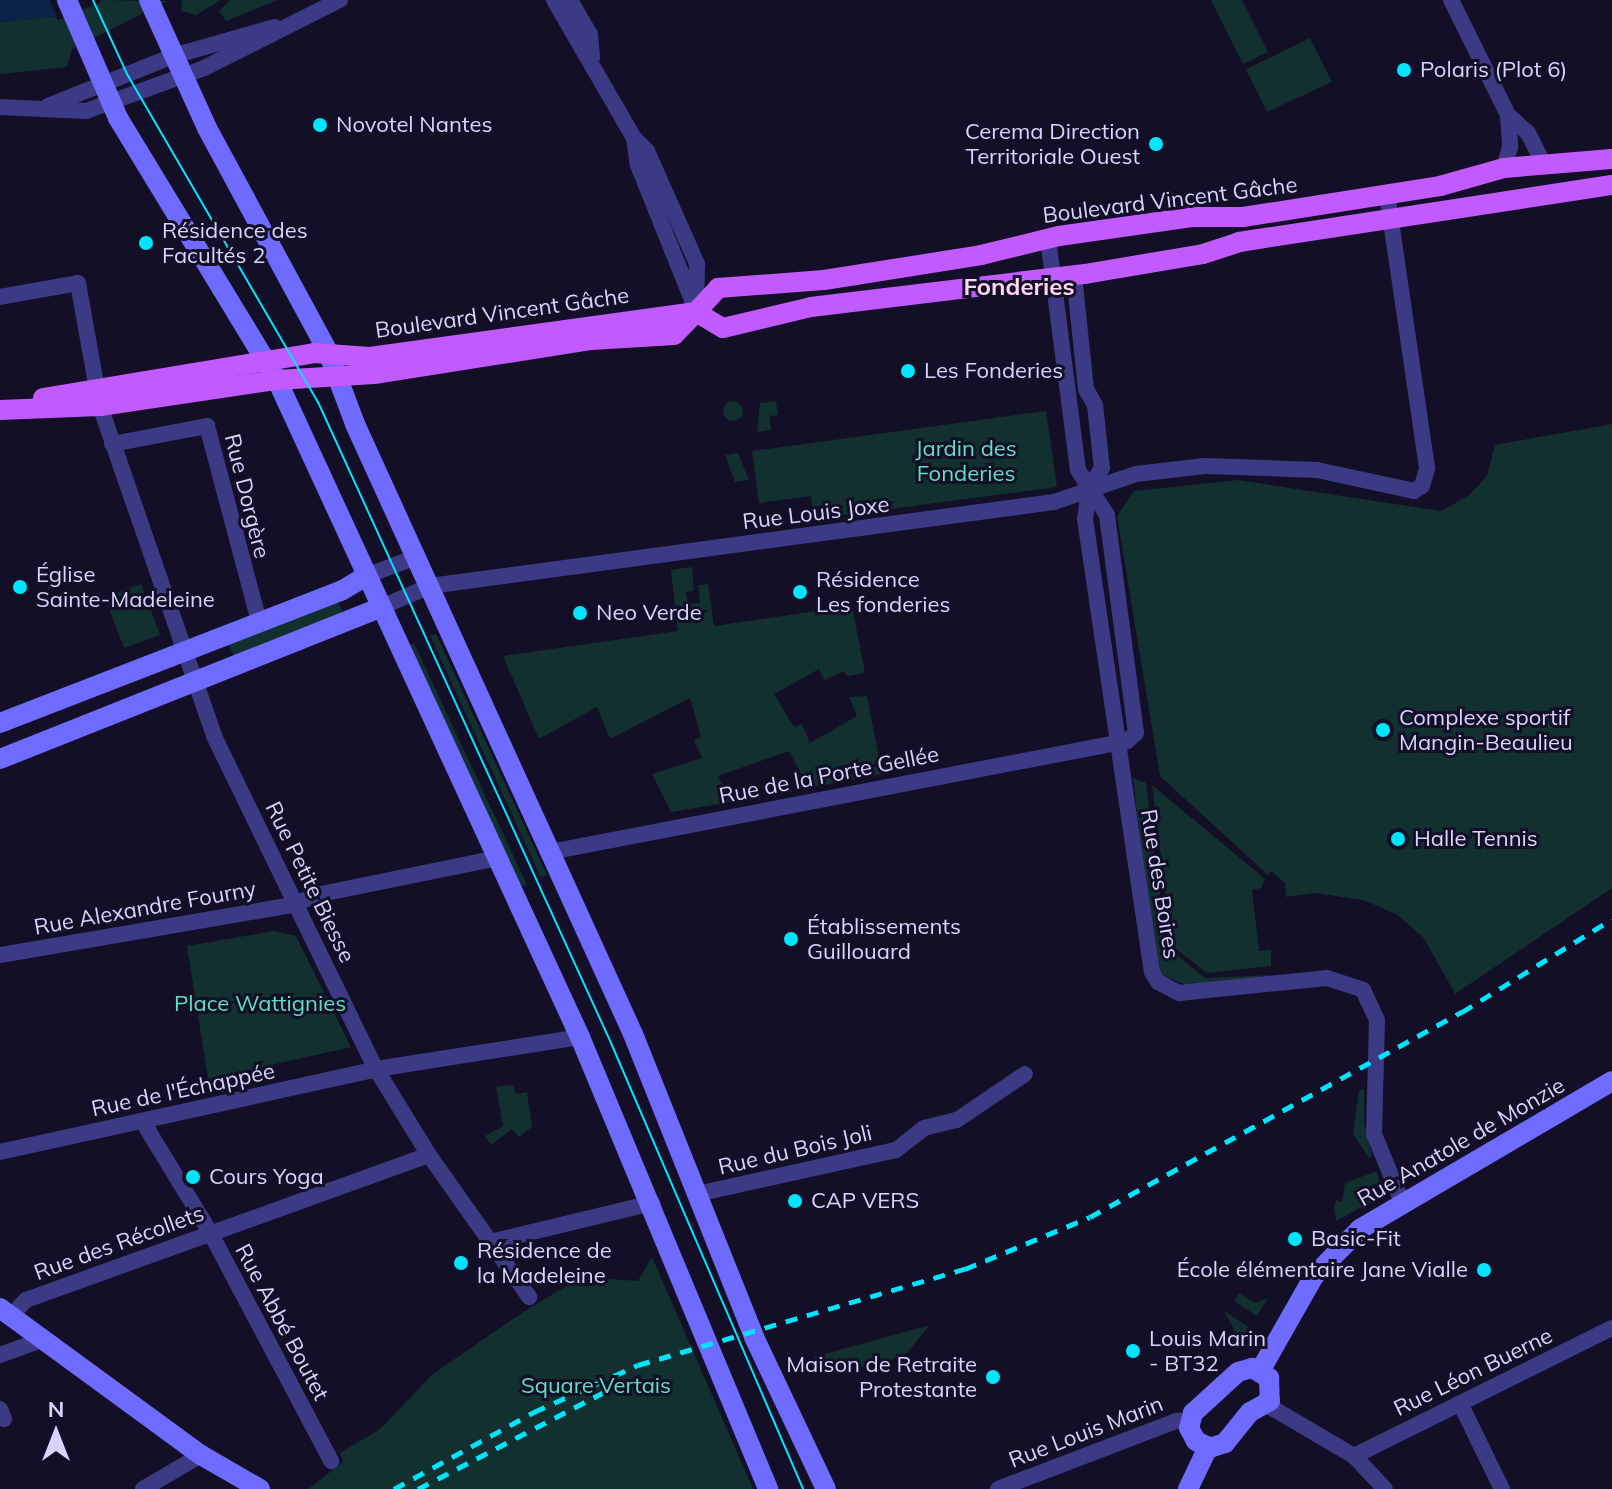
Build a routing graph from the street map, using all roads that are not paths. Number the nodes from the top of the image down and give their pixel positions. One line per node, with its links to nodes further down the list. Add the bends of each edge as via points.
1 (67, 0): 9 (main road)
2 (149, 0): 8 (main road)
3 (340, 0): 8 (street, via 210,65)
4 (554, 0): 7 (street, via 575,40)
5 (570, 0): 7 (street, via 590,34)
6 (1451, 0): 11 (street)
7 (592, 58): 22 (street, via 634,138 647,151 697,264)
8 (177, 65): 9 (street); 23 (main road)
9 (106, 92): 10 (street, via 48,106); 24 (main road)
10 (0, 107)
11 (1508, 115): 13 (street, via 1528,133); 14 (street, via 1510,147)
12 (1612, 159): 13 (main road, Boulevard Vincent Gâche)
13 (1543, 163): 14 (main road, Boulevard Vincent Gâche)
14 (1504, 168): 16 (main road, Boulevard Vincent Gâche, via 1471,180)
15 (1612, 185): 17 (main road, Boulevard Vincent Gâche)
16 (1387, 194): 17 (street); 18 (main road, Boulevard Vincent Gâche)
17 (1391, 218): 19 (main road, Boulevard Vincent Gâche); 31 (street, Rue Louis Joxe, via 1427,468 1422,486 1414,491 1317,470 1244,463 1136,474)
18 (1048, 238): 20 (street); 22 (main road, Boulevard Vincent Gâche, via 917,266 718,288)
19 (1074, 275): 20 (main road, Boulevard Vincent Gâche); 26 (street)
20 (1051, 278): 22 (main road, Boulevard Vincent Gâche, via 811,307 723,328); 28 (street)
21 (0, 297): 27 (street, Rue Petite Biesse, via 78,283)
22 (696, 312): 23 (main road, Boulevard Vincent Gâche, via 370,357); 25 (main road, Boulevard Vincent Gâche, via 674,335 606,338)
23 (328, 352): 24 (main road, Boulevard Vincent Gâche); 25 (main road)
24 (272, 371): 25 (main road, Boulevard Vincent Gâche); 27 (main road); 33 (main road)
25 (337, 377): 32 (main road)
26 (1086, 389): 28 (street); 31 (street, via 1095,405 1102,468)
27 (97, 397): 29 (main road); 30 (street, Rue Petite Biesse)
28 (1068, 399): 31 (street, via 1078,470)
29 (0, 409)
30 (112, 444): 36 (street, Rue Dorgère, via 207,426); 37 (street, Rue Petite Biesse)
31 (1089, 488): 34 (street, Rue Louis Joxe, via 1054,502); 40 (street, via 1107,515 1135,721 1136,733)
32 (416, 557): 33 (street); 34 (main road)
33 (366, 576): 35 (main road); 36 (main road)
34 (430, 586): 35 (street, Rue Louis Joxe); 43 (main road)
35 (379, 608): 38 (main road); 44 (main road)
36 (259, 622): 37 (main road)
37 (181, 652): 38 (street, Rue Petite Biesse); 39 (main road)
38 (193, 682): 41 (main road); 45 (street, Rue Petite Biesse)
39 (8, 720): 41 (main road)
40 (1116, 743): 43 (street, Rue de la Porte Gellée); 55 (street, Rue des Boires, via 1152,972 1158,982 1179,993 1327,978 1363,990 1377,1020 1374,1134)
41 (30, 747): 42 (main road)
42 (0, 759)
43 (550, 852): 54 (main road, via 633,1034)
44 (498, 858): 45 (street); 47 (main road)
45 (296, 902): 46 (street, Rue Alexandre Fourny); 48 (street, Rue Petite Biesse)
46 (0, 955)
47 (580, 1037): 48 (street, Rue de l'Échappée); 56 (main road)
48 (376, 1069): 51 (street, Rue de l'Échappée); 53 (street, Rue Petite Biesse)
49 (1025, 1074): 54 (street, Rue du Bois Joli, via 957,1120 924,1128 896,1150)
50 (1612, 1081): 55 (main road, Rue Anatole de Monzie)
51 (143, 1122): 52 (street, Rue de l'Échappée); 57 (street, Rue Abbé Boutet)
52 (0, 1152)
53 (429, 1155): 57 (street, Rue des Récollets); 58 (street, Rue Petite Biesse)
54 (697, 1194): 78 (main road, via 754,1337)
55 (1402, 1202): 64 (main road, Rue Anatole de Monzie, via 1360,1229 1314,1276)
56 (652, 1203): 58 (street); 77 (main road)
57 (211, 1234): 60 (street, Rue des Récollets, via 26,1300); 73 (street, Rue Abbé Boutet)
58 (490, 1242): 59 (street, Rue Petite Biesse)
59 (529, 1297)
60 (6, 1312): 62 (main road)
61 (1612, 1328): 66 (street, Rue Léon Buerne)
62 (44, 1339): 63 (street); 71 (main road)
63 (0, 1355)
64 (1260, 1371): 65 (main road, via 1238,1372); 67 (main road, via 1273,1385)
65 (1230, 1384): 67 (main road, via 1231,1399); 68 (main road)
66 (1460, 1403): 72 (street, Rue Léon Buerne); 82 (street)
67 (1258, 1409): 69 (main road); 72 (street)
68 (1197, 1413): 69 (main road, via 1225,1409); 70 (main road, via 1191,1435); 79 (street, Rue Louis Marin)
69 (1233, 1429): 70 (main road, via 1225,1443)
70 (1208, 1447): 80 (main road)
71 (201, 1455): 74 (street); 75 (main road); 76 (main road)
72 (1354, 1456): 81 (street)
73 (331, 1461)
74 (143, 1489)
75 (236, 1489)
76 (260, 1489)
77 (768, 1489)
78 (826, 1489)
79 (998, 1489)
80 (1188, 1489)
81 (1385, 1489)
82 (1502, 1489)

